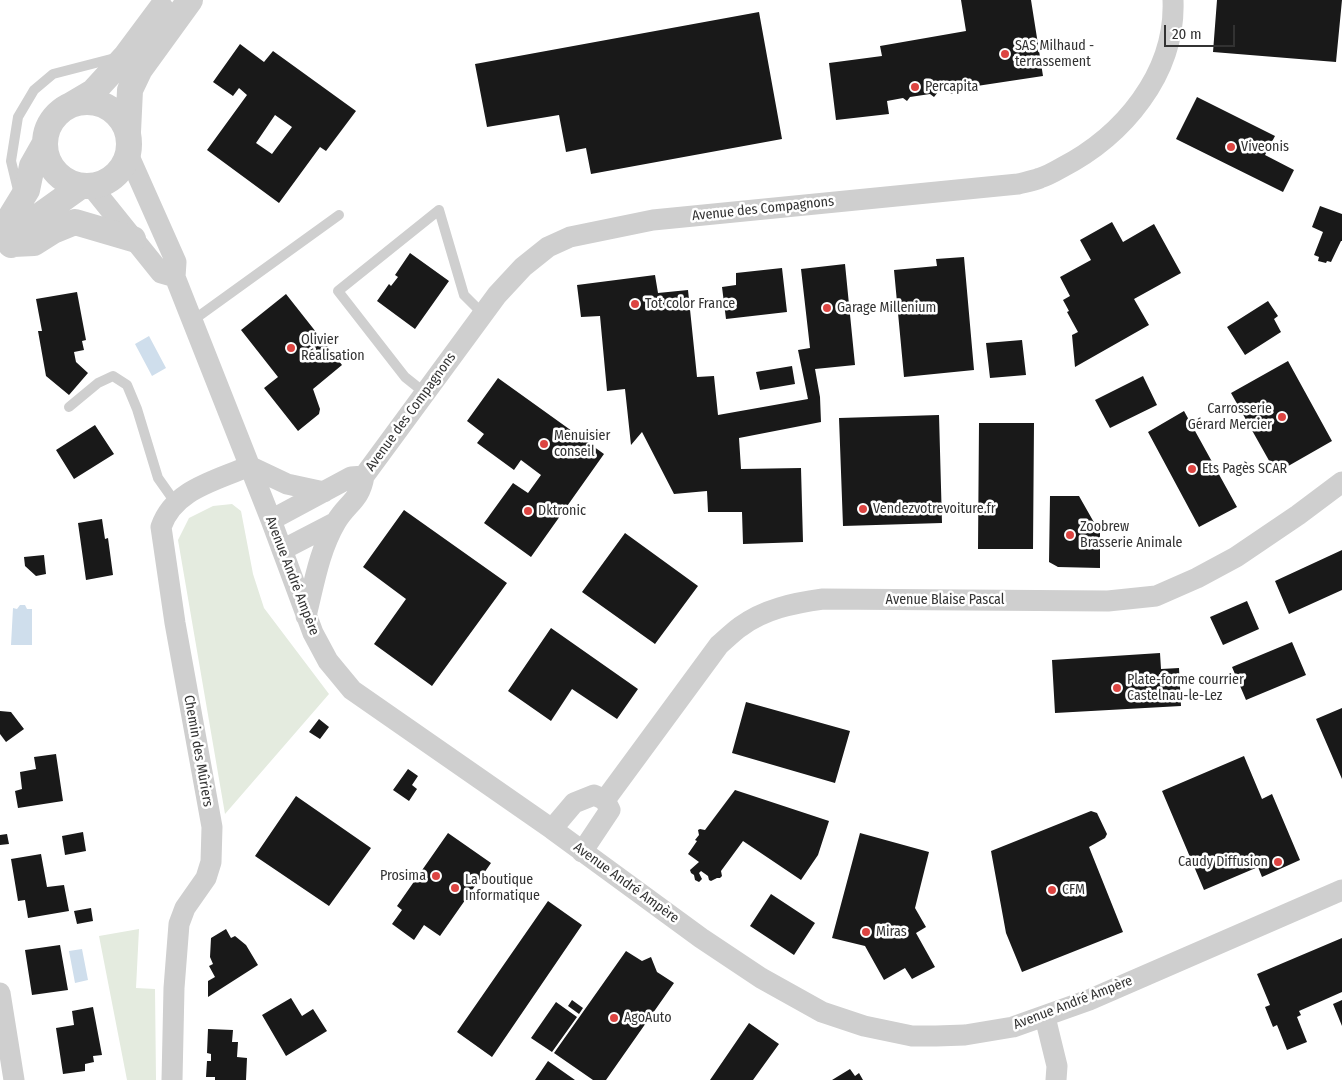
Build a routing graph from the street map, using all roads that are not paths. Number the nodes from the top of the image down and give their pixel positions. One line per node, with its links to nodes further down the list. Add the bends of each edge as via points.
1 (168, 0): 4 (street)
2 (190, 0): 7 (street, via 140,69 130,90)
3 (1173, 0): 14 (street, Avenue des Compagnons, via 1168,43 1146,94 1125,122 1102,142 1041,178 1018,184 653,220 570,237 548,247 523,267)
4 (126, 56): 5 (street, via 93,92); 9 (lane, via 53,74 34,90 18,117 11,160)
5 (68, 107): 6 (street, via 48,128); 7 (street, via 92,102 104,105 123,121)
6 (45, 143): 8 (street, via 46,155 59,175 69,182); 9 (street, via 32,166)
7 (128, 143): 8 (street, via 124,166 115,176 104,183); 13 (street, Avenue André Ampère, via 176,262)
8 (86, 186): 11 (street); 12 (street, via 39,216)
9 (21, 202): 12 (street)
10 (339, 215): 15 (lane)
11 (134, 239): 12 (street, via 75,222 34,243); 13 (street, via 161,273)
12 (4, 244)
13 (174, 277): 15 (street, Avenue André Ampère)
14 (483, 314): 16 (street, Avenue des Compagnons); 16 (lane, via 464,295 438,210 338,291 406,377)
15 (192, 321): 18 (street, Avenue André Ampère)
16 (425, 393): 19 (street, Avenue des Compagnons)
17 (69, 407): 22 (lane, via 114,376 127,385 138,409 158,478)
18 (249, 466): 21 (street, via 287,484); 22 (street, Chemin des Mûriers, via 189,492); 23 (street, Avenue André Ampère)
19 (364, 476): 21 (street, Avenue des Compagnons, via 351,477); 24 (street, Avenue des Compagnons, via 362,490)
20 (1342, 482): 27 (street, Avenue Blaise Pascal, via 1298,516 1236,556 1156,596 1108,601 823,599 792,603 764,614 741,626 720,646)
21 (324, 492): 23 (street, Avenue des Compagnons)
22 (175, 502): 34 (street, Chemin des Mûriers, via 161,527 212,827 212,862 179,924)
23 (271, 520): 25 (street, Avenue André Ampère)
24 (336, 522): 25 (street, Avenue des Compagnons); 26 (street, Avenue des Compagnons, via 320,559)
25 (282, 550): 26 (street, Avenue André Ampère)
26 (306, 616): 28 (street, Avenue André Ampère, via 328,661 352,690)
27 (605, 800): 28 (street, via 594,795 574,803); 29 (street, Avenue Blaise Pascal, via 610,810)
28 (552, 829): 29 (street, Avenue André Ampère)
29 (582, 852): 32 (street, Avenue André Ampère, via 709,943 822,1012 864,1026 912,1036 965,1035 1004,1029)
30 (1342, 890): 32 (street, Avenue André Ampère)
31 (0, 993): 33 (street)
32 (1045, 1016): 35 (street)
33 (14, 1080)
34 (172, 1080)
35 (1056, 1080)

